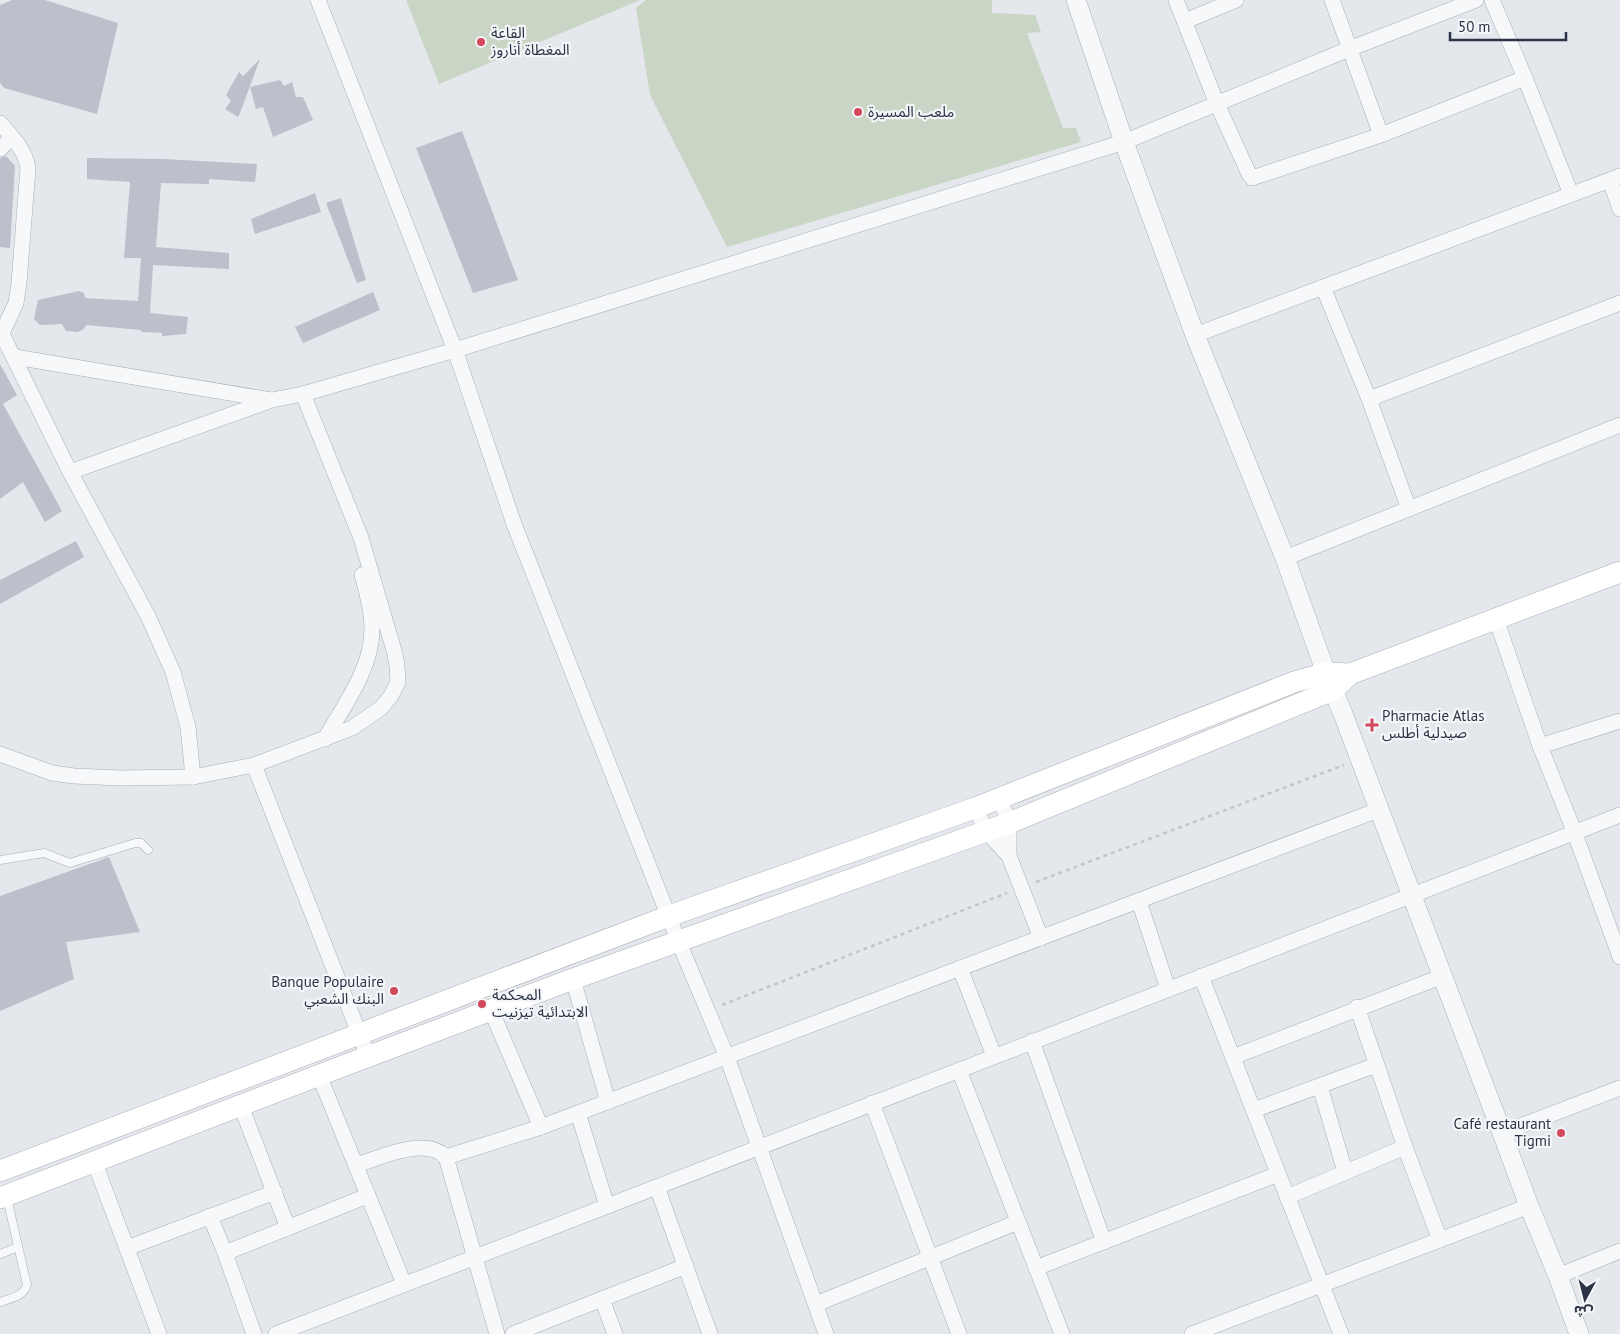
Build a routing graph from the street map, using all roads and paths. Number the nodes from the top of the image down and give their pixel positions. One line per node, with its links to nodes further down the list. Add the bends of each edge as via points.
1 (318, 0): 24 (street)
2 (1076, 0): 15 (street)
3 (1176, 0): 8 (street)
4 (1236, 0): 8 (street)
5 (1332, 0): 9 (street)
6 (1476, 0): 9 (street)
7 (1492, 0): 10 (street)
8 (1184, 20): 11 (street)
9 (1349, 49): 11 (street); 13 (street)
10 (1525, 78): 13 (street); 18 (street)
11 (1217, 104): 13 (street, via 1252,178); 15 (street)
12 (0, 123): 14 (street)
13 (1381, 135)
14 (12, 137): 16 (street); 22 (street, via 22,149 28,168 16,303)
15 (1124, 142): 23 (street); 24 (street)
16 (0, 149)
17 (1615, 178): 18 (street); 19 (street)
18 (1571, 194): 20 (street)
19 (1620, 209)
20 (1323, 287): 23 (street); 27 (street)
21 (1620, 303): 27 (street)
22 (1, 331): 25 (street)
23 (1195, 335): 33 (street)
24 (455, 350): 26 (street); 57 (street, via 514,524)
25 (15, 357): 28 (street); 30 (street)
26 (303, 394): 28 (street); 32 (street)
27 (1369, 399): 31 (street)
28 (272, 400): 30 (street)
29 (1620, 426): 31 (street)
30 (70, 472): 44 (street, via 148,616 173,672 188,727)
31 (1409, 508): 33 (street)
32 (361, 538): 36 (street); 37 (street, via 356,552 370,607)
33 (1285, 558): 38 (street)
34 (1620, 572): 35 (main road)
35 (1496, 619): 38 (main road); 41 (street)
36 (388, 630): 37 (street); 40 (street, via 398,666 398,682 391,696 371,716)
37 (372, 631): 40 (street, via 359,680)
38 (1329, 681): 45 (main road, via 1294,682); 47 (street); 49 (main road)
39 (1620, 721): 41 (street)
40 (325, 739): 43 (street)
41 (1540, 746): 50 (street)
42 (0, 754): 44 (street, via 52,773 74,776)
43 (254, 765): 44 (street); 68 (street)
44 (194, 777)
45 (999, 797): 46 (main road); 49 (street)
46 (975, 808): 51 (street); 57 (main road)
47 (1378, 810): 55 (street); 56 (street)
48 (1620, 815): 50 (street)
49 (1010, 823): 51 (main road); 53 (street)
50 (1574, 831): 55 (street); 60 (street)
51 (986, 832): 53 (street); 59 (main road)
52 (148, 850): 54 (lane, via 141,843 135,843 70,863 44,853)
53 (1009, 856): 58 (street)
54 (0, 860)
55 (1412, 894): 62 (street); 63 (street)
56 (1139, 901): 58 (street); 65 (street)
57 (669, 916): 59 (street); 68 (main road)
58 (1041, 938): 61 (street)
59 (678, 940): 64 (main road); 73 (street)
60 (1620, 957)
61 (960, 968): 71 (street); 73 (street)
62 (1202, 976): 65 (street); 72 (street)
63 (1443, 976): 66 (street); 86 (street)
64 (573, 979): 67 (main road); 79 (street)
65 (1168, 989): 69 (street)
66 (1357, 1007): 72 (street); 74 (street)
67 (491, 1010): 70 (main road); 85 (street)
68 (358, 1034): 70 (street); 84 (main road)
69 (1032, 1041): 71 (street); 109 (street)
70 (368, 1056): 76 (main road)
71 (994, 1056): 75 (street)
72 (1233, 1056): 82 (street)
73 (726, 1057): 79 (street); 88 (street)
74 (1376, 1065): 77 (street); 89 (street)
75 (959, 1070): 80 (street); 106 (street)
76 (319, 1075): 81 (main road); 93 (street)
77 (1320, 1086): 82 (street); 95 (street)
78 (1620, 1088): 86 (street)
79 (608, 1102): 83 (street)
80 (872, 1103): 88 (street); 116 (street)
81 (241, 1106): 87 (main road); 99 (street)
82 (1254, 1110): 97 (street)
83 (578, 1113): 85 (street); 103 (street)
84 (127, 1124): 87 (main road); 90 (main road)
85 (541, 1127): 91 (street)
86 (1502, 1133): 104 (street)
87 (136, 1145): 92 (main road)
88 (758, 1147): 98 (street); 124 (street)
89 (1405, 1147): 95 (street); 108 (street)
90 (54, 1151): 94 (main road); 96 (main road)
91 (446, 1157): 93 (street, via 439,1150 405,1149); 115 (street)
92 (94, 1161): 96 (main road); 111 (street)
93 (357, 1165): 100 (street)
94 (0, 1172)
95 (1345, 1172): 101 (street)
96 (64, 1173): 102 (main road)
97 (1278, 1174): 101 (street); 109 (street)
98 (657, 1187): 103 (street); 117 (street)
99 (275, 1192): 105 (street); 107 (street)
100 (367, 1196): 107 (street); 120 (street)
101 (1287, 1196): 121 (street)
102 (3, 1197): 110 (lane)
103 (607, 1206): 115 (street)
104 (1528, 1206): 108 (street); 119 (street)
105 (210, 1216): 111 (street); 113 (street)
106 (1018, 1222): 116 (street); 118 (street)
107 (288, 1228): 113 (street)
108 (1440, 1240): 121 (street)
109 (1104, 1242): 118 (street)
110 (18, 1247): 114 (lane); 123 (lane, via 27,1285 20,1295)
111 (127, 1248): 126 (street)
112 (1620, 1251): 119 (street)
113 (225, 1253): 127 (street)
114 (0, 1254)
115 (474, 1257): 120 (street); 129 (street)
116 (930, 1258): 124 (street); 134 (street)
117 (686, 1266): 122 (street); 132 (street)
118 (1036, 1268): 135 (street)
119 (1558, 1276): 138 (street)
120 (404, 1284): 128 (street)
121 (1322, 1285): 136 (street); 137 (street)
122 (602, 1299): 125 (street); 131 (street)
123 (0, 1302)
124 (816, 1304): 133 (street)
125 (534, 1330): 130 (street)
126 (159, 1334)
127 (254, 1334)
128 (276, 1334)
129 (497, 1334)
130 (513, 1334)
131 (615, 1334)
132 (710, 1334)
133 (826, 1334)
134 (959, 1334)
135 (1062, 1334)
136 (1192, 1334)
137 (1341, 1334)
138 (1579, 1334)

